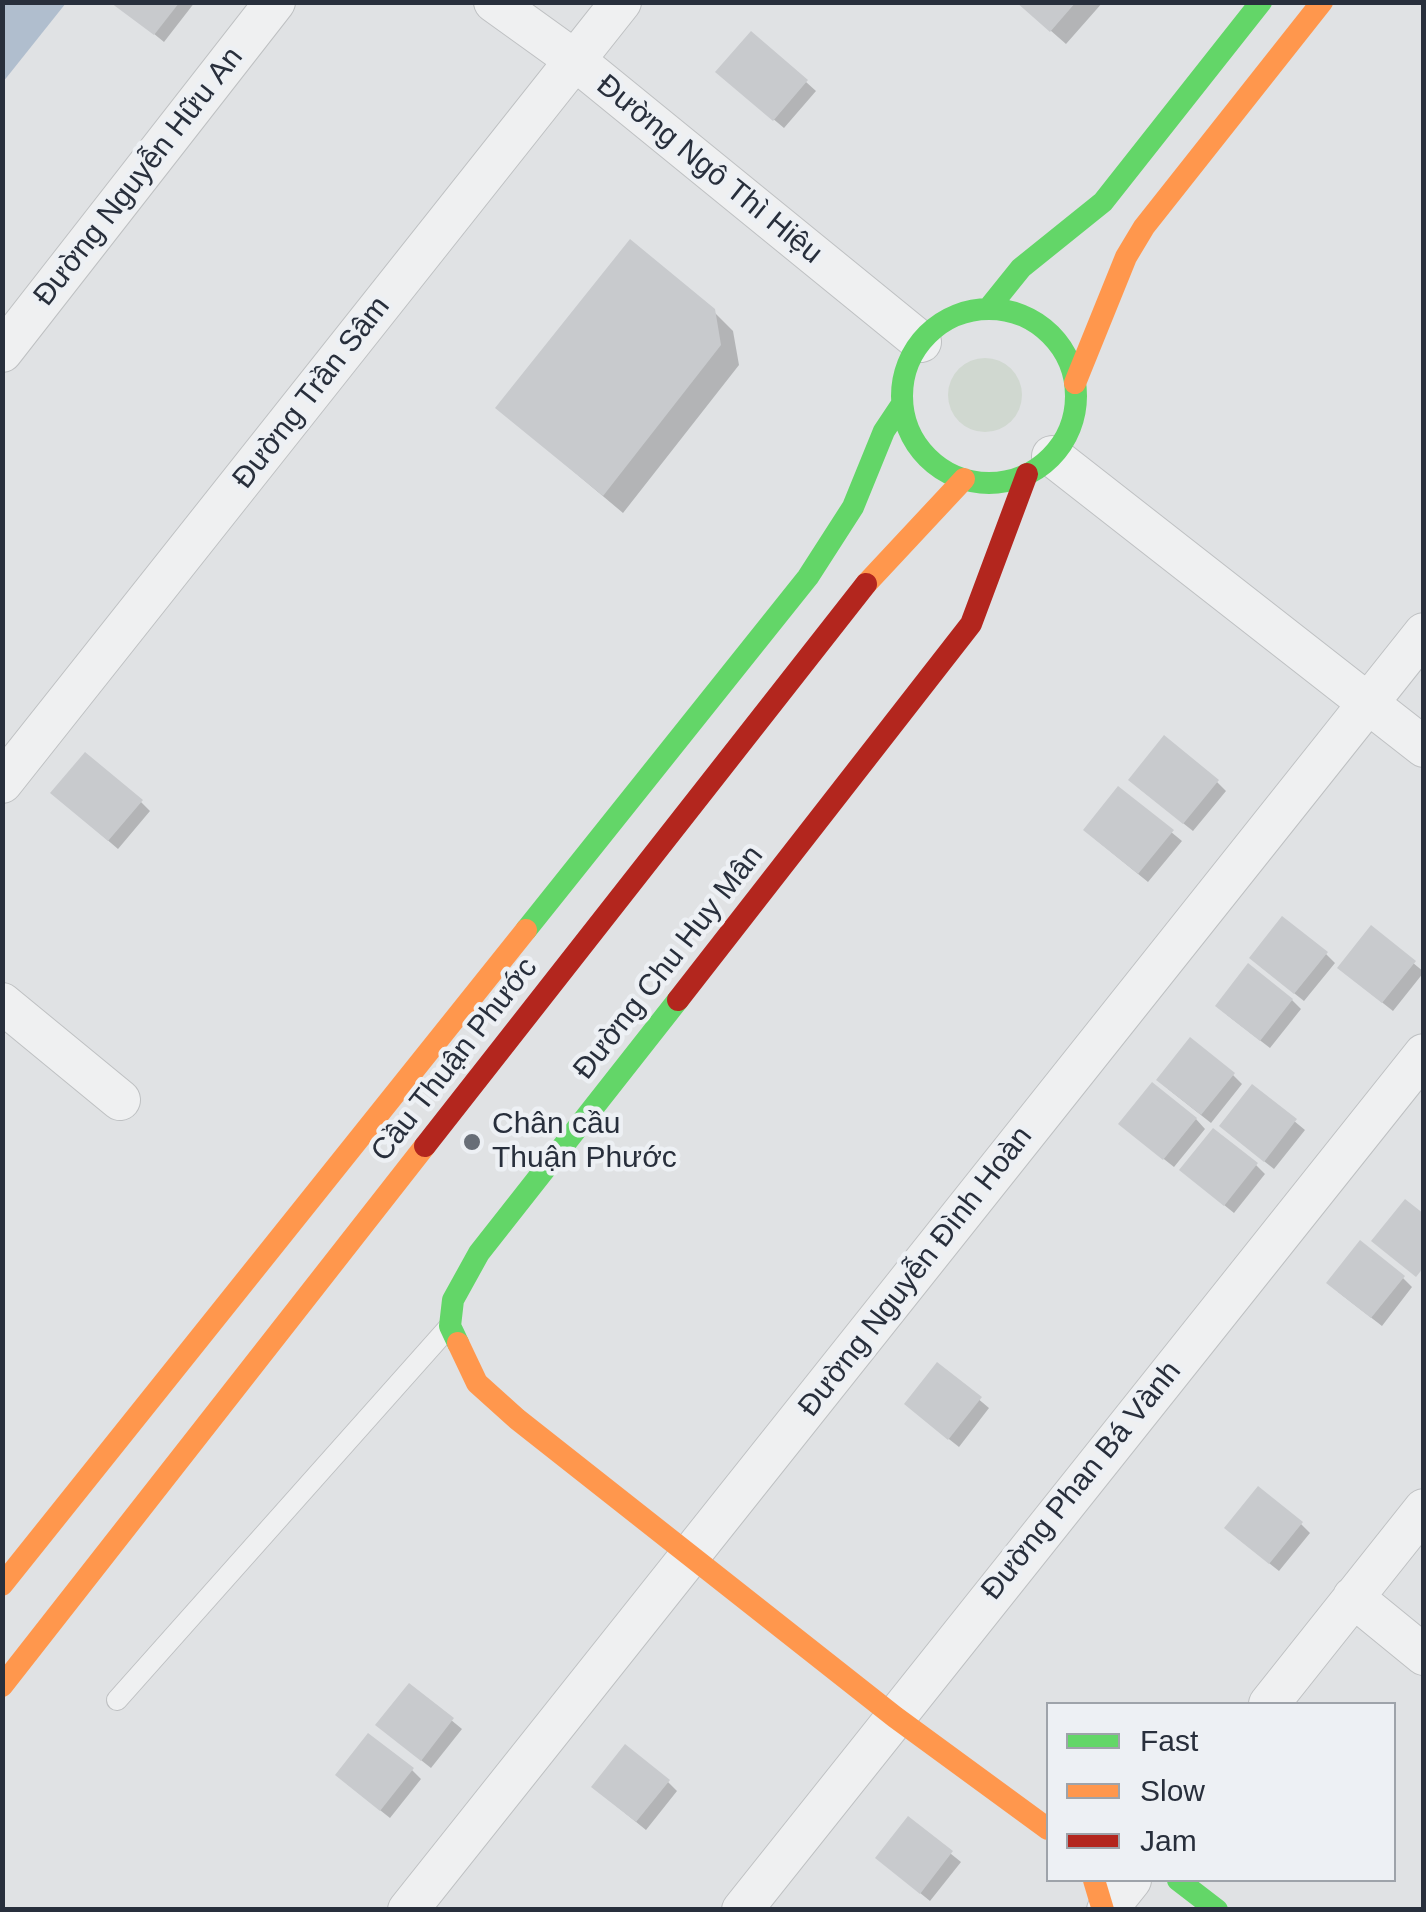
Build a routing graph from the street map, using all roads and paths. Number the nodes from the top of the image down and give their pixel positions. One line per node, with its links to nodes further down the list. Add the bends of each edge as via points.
1 (275, 2): 9 (street, Đường Nguyễn Hữu An)
2 (494, 2): 6 (street, Đường Ngô Thì Hiệu)
3 (622, 2): 6 (street, Đường Trần Sâm)
4 (1261, 2): 7 (main road, via 1103,202 1021,268)
5 (1322, 2): 10 (main road, via 1144,226)
6 (576, 60): 8 (street, Đường Ngô Thì Hiệu); 17 (street, Đường Trần Sâm)
7 (988, 309): 8 (main road, via 939,324); 10 (main road, via 1036,322 1068,359)
8 (921, 342): 11 (main road, via 909,361)
9 (2, 352)
10 (1075, 384): 12 (main road, via 1072,422)
11 (902, 404): 13 (main road, via 921,451); 24 (main road, Cầu Thuận Phước, via 853,507 808,577)
12 (1040, 465): 13 (main road, via 1006,481); 15 (street); 21 (main road, Đường Chu Huy Mân, via 955,648 479,1254 453,1300)
13 (964, 479): 27 (main road, Cầu Thuận Phước, via 844,612)
14 (1424, 633): 15 (street, Đường Nguyễn Đình Hoàn)
15 (1368, 702): 16 (street); 23 (street, Đường Nguyễn Đình Hoàn)
16 (1424, 747)
17 (2, 784)
18 (2, 1004): 20 (street)
19 (1424, 1054): 30 (street, Đường Phan Bá Vành)
20 (120, 1100)
21 (450, 1326): 23 (main road, via 477,1383); 28 (lane)
22 (1424, 1509): 25 (street)
23 (691, 1555): 30 (main road); 35 (street, Đường Nguyễn Đình Hoàn)
24 (2, 1586)
25 (1353, 1598): 26 (street); 29 (street)
26 (1424, 1655)
27 (2, 1686)
28 (117, 1700)
29 (1271, 1702)
30 (894, 1716): 31 (main road); 36 (street, Đường Phan Bá Vành)
31 (1046, 1828)
32 (1095, 1882): 37 (main road)
33 (1129, 1882): 37 (street)
34 (1181, 1882): 38 (main road)
35 (408, 1910)
36 (742, 1910)
37 (1105, 1910)
38 (1217, 1910)

